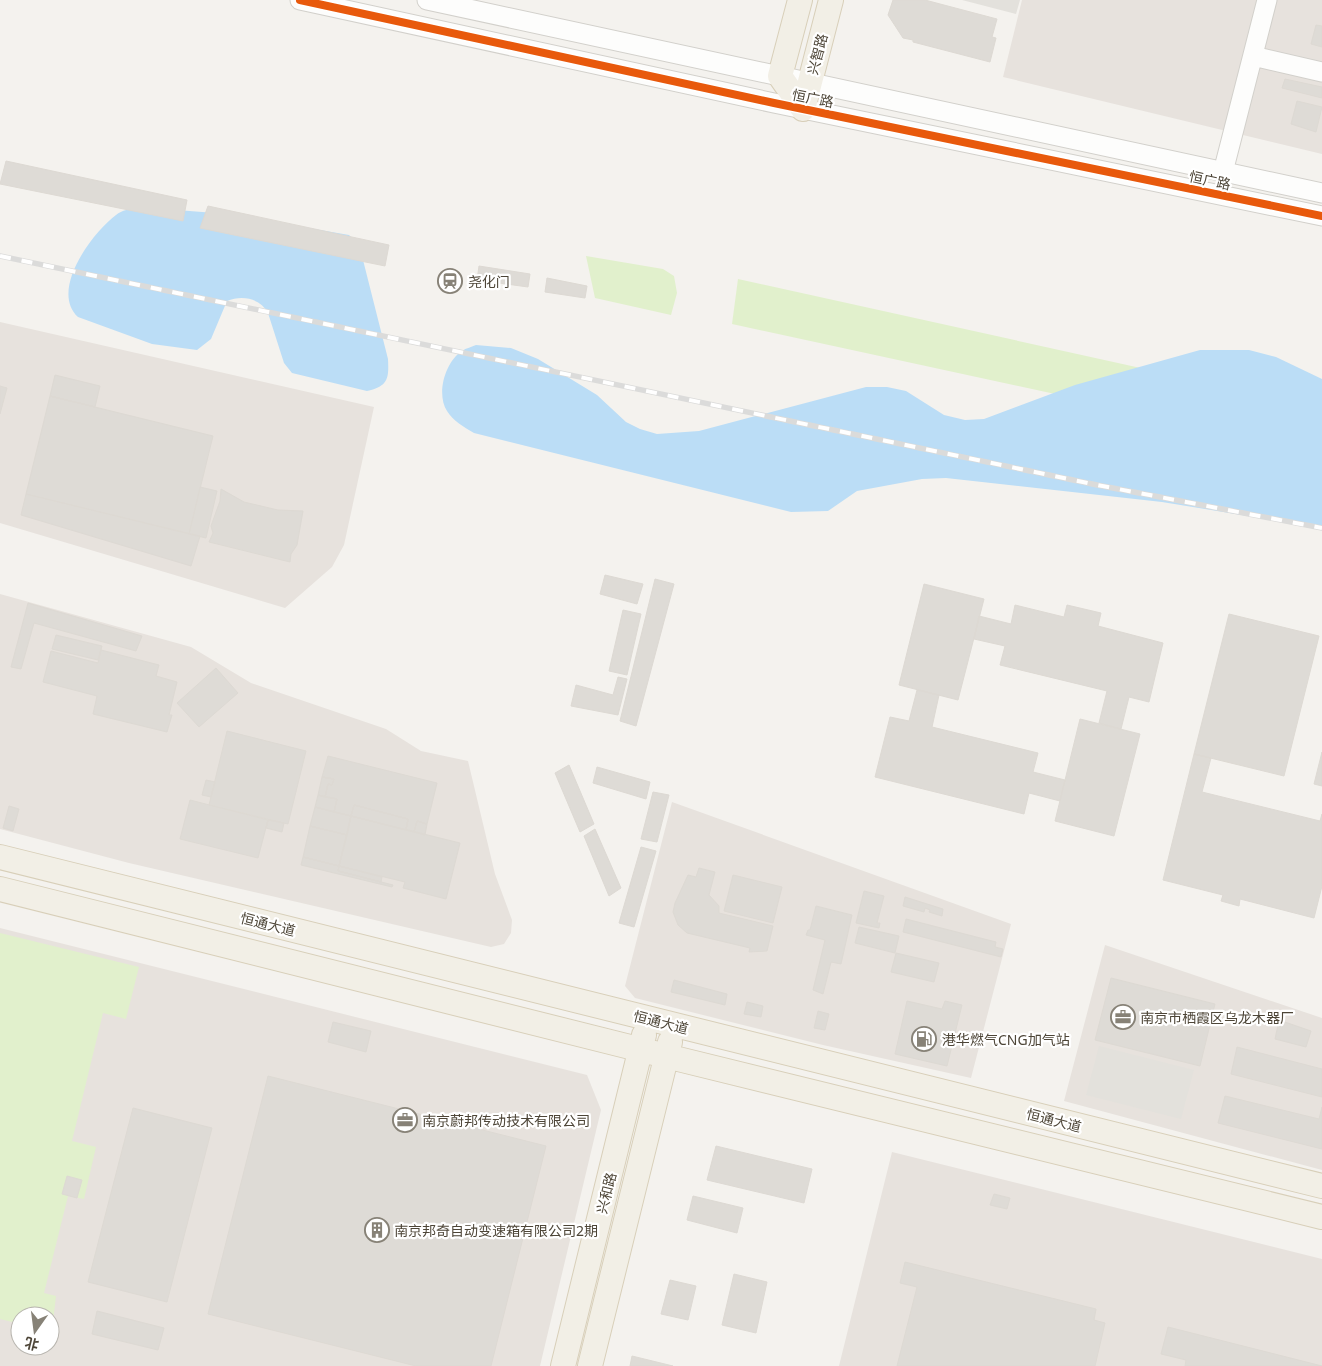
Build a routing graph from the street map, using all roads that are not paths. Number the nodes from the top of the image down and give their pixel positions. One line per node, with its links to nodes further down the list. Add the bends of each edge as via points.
1 (300, 0): 10 (street, 恒广路)
2 (428, 0): 8 (street, 恒广路)
3 (800, 0): 8 (main road)
4 (831, 0): 9 (main road, 兴智路)
5 (1267, 0): 6 (street)
6 (1252, 56): 7 (street); 11 (street)
7 (1322, 72)
8 (780, 76): 9 (street, 恒广路); 10 (main road)
9 (809, 83): 10 (main road, 兴智路); 11 (street, 恒广路)
10 (803, 109): 13 (street, 恒广路)
11 (1223, 172): 12 (street, 恒广路)
12 (1322, 193)
13 (1322, 216)
14 (0, 857): 16 (main road, 恒通大道)
15 (0, 889): 18 (main road)
16 (648, 1019): 17 (main road, 恒通大道); 18 (main road, 兴和路)
17 (674, 1025): 19 (main road, 兴和路); 20 (main road, 恒通大道)
18 (641, 1050): 19 (main road); 22 (main road, 兴和路)
19 (666, 1056): 21 (main road); 23 (main road, 兴和路)
20 (1322, 1186)
21 (1322, 1217)
22 (563, 1366)
23 (590, 1366)

